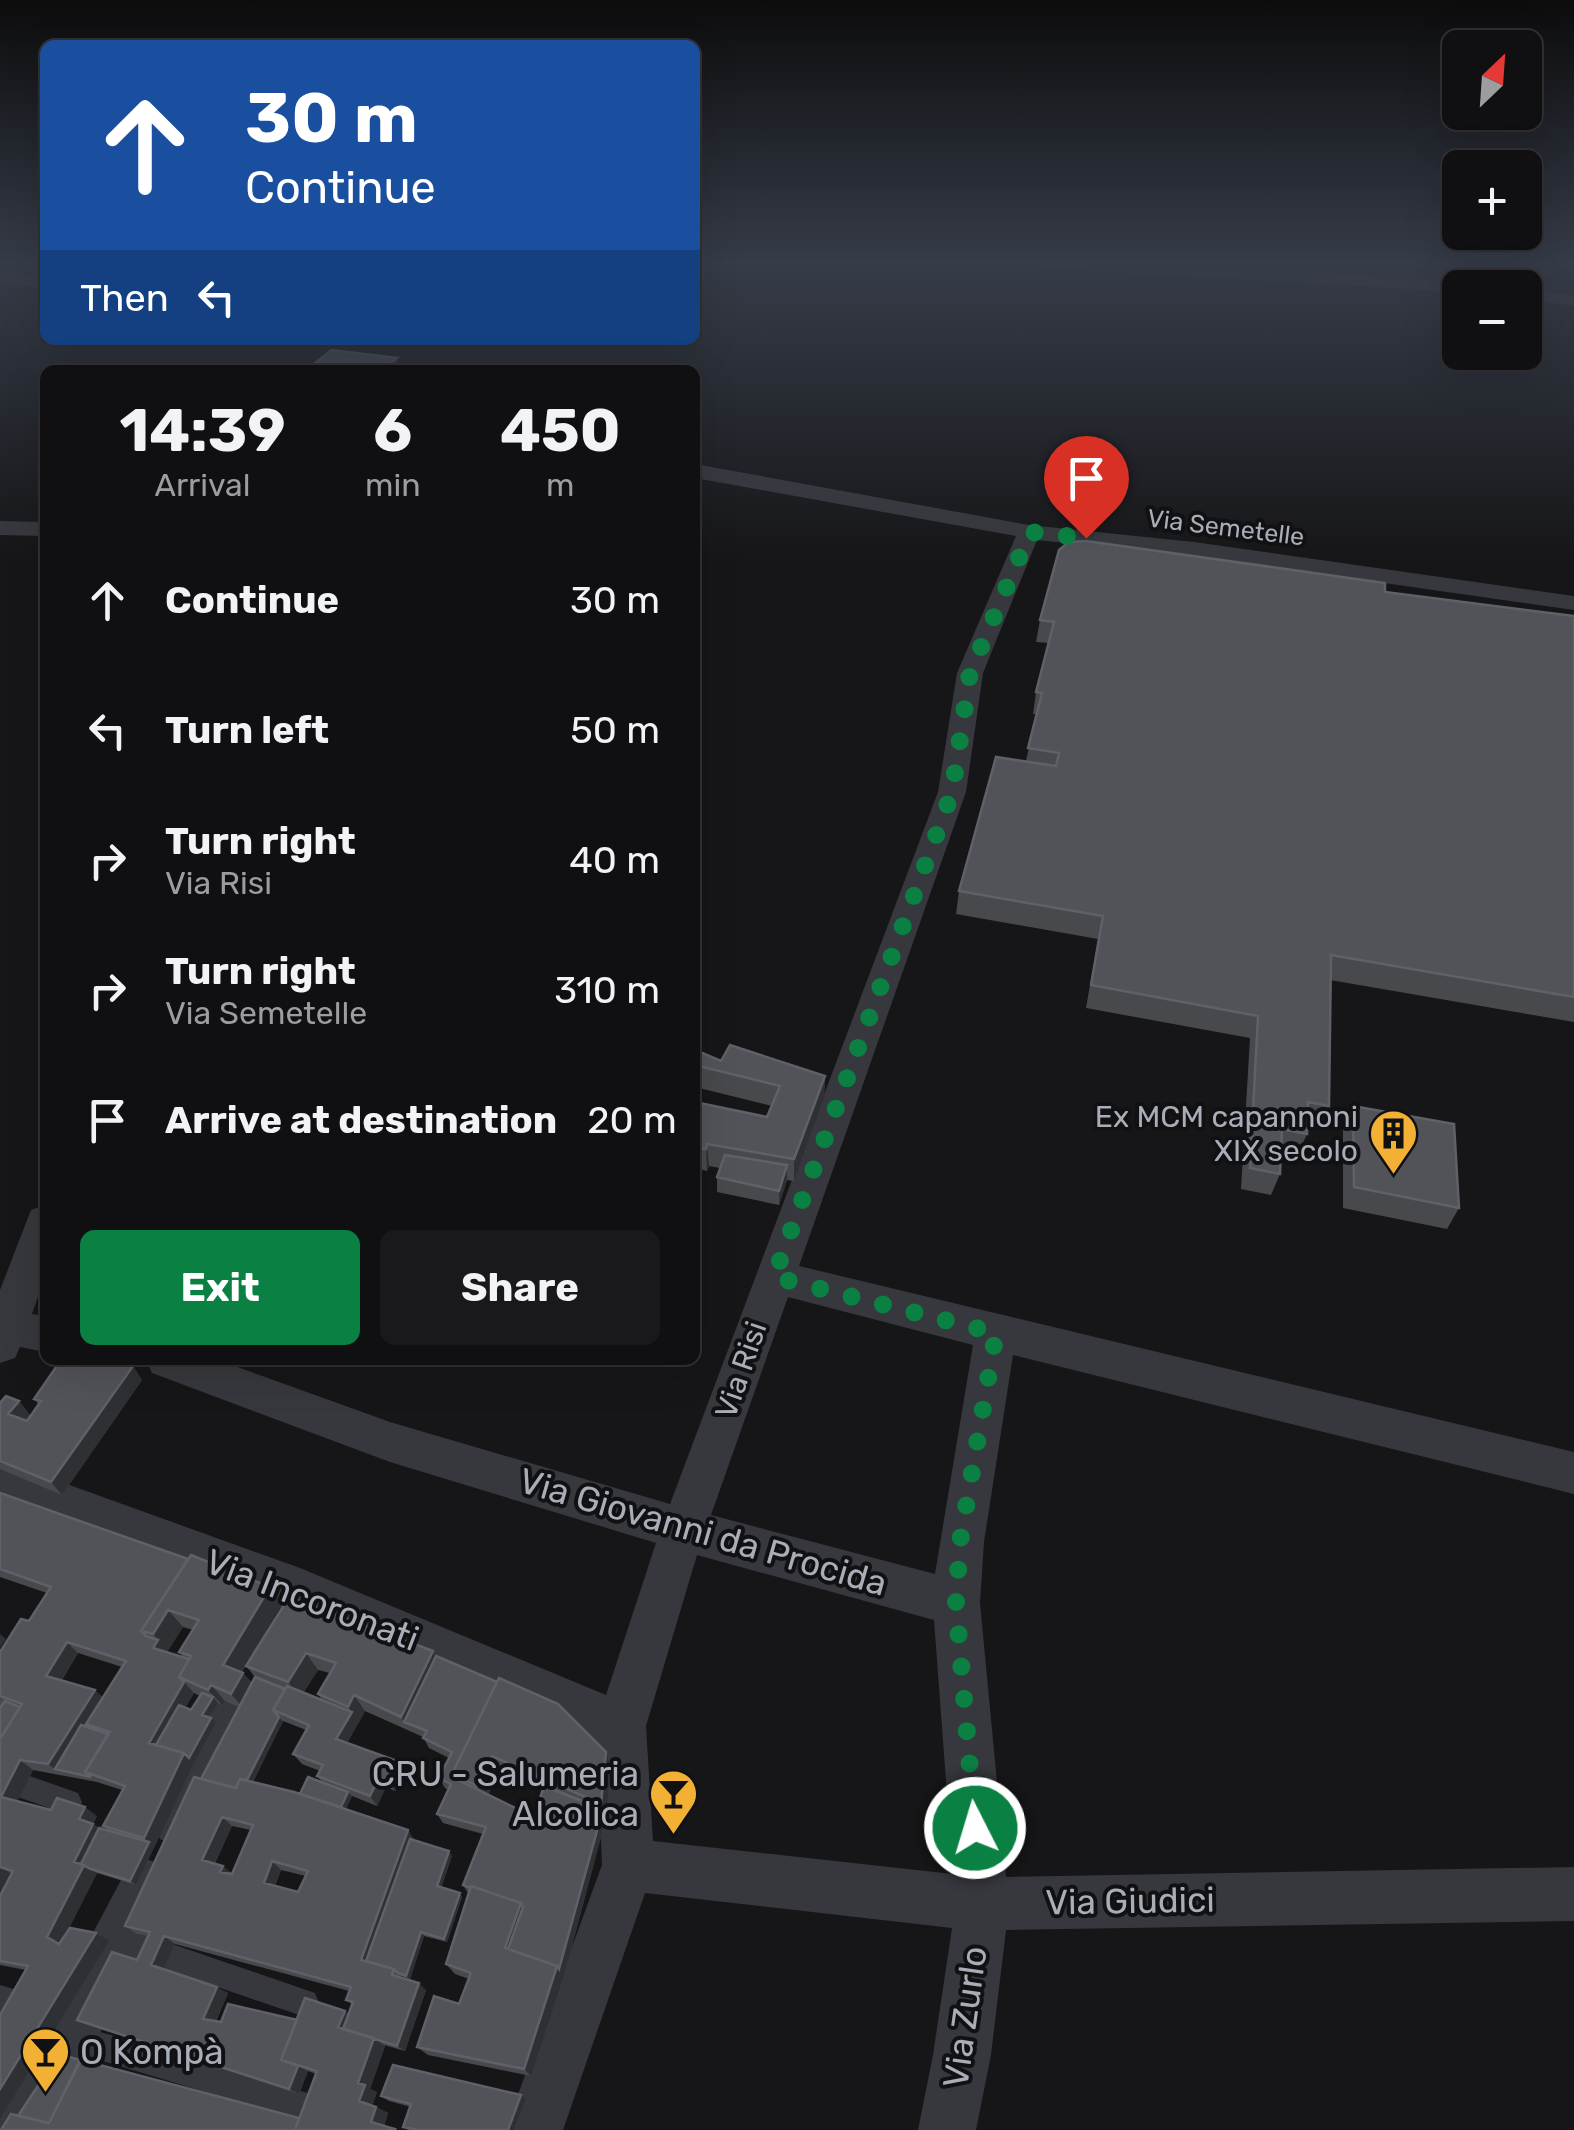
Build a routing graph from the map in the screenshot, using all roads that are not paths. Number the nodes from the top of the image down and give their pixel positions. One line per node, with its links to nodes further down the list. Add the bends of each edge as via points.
1 (700, 472): 4 (street, Via Semetelle)
2 (0, 528): 3 (street)
3 (40, 530)
4 (1030, 532): 5 (street, Via Semetelle); 7 (street, Via Risi, via 970,673 952,792)
5 (1574, 603)
6 (40, 1238): 8 (street)
7 (774, 1277): 9 (street); 13 (street, Via Risi)
8 (13, 1333)
9 (996, 1333): 11 (street); 14 (street)
10 (181, 1365): 13 (street, Via Giovanni da Procida, via 390,1442)
11 (1574, 1472)
12 (0, 1481): 16 (street, Via Incoronati, via 291,1607)
13 (684, 1530): 14 (street, Via Giovanni da Procida); 16 (street, Via Risi)
14 (956, 1603): 21 (street)
15 (244, 1686): 22 (street)
16 (621, 1726): 19 (street, Via Risi)
17 (10, 1785): 18 (lane)
18 (69, 1802)
19 (628, 1864): 21 (street, Via Giudici); 27 (street)
20 (1574, 1894): 21 (street, Via Giudici)
21 (982, 1904): 28 (street, Via Zurlo)
22 (148, 1950): 23 (lane); 24 (street)
23 (306, 2003)
24 (68, 2036): 25 (lane); 26 (street)
25 (310, 2109)
26 (8, 2130)
27 (534, 2130)
28 (947, 2130)

